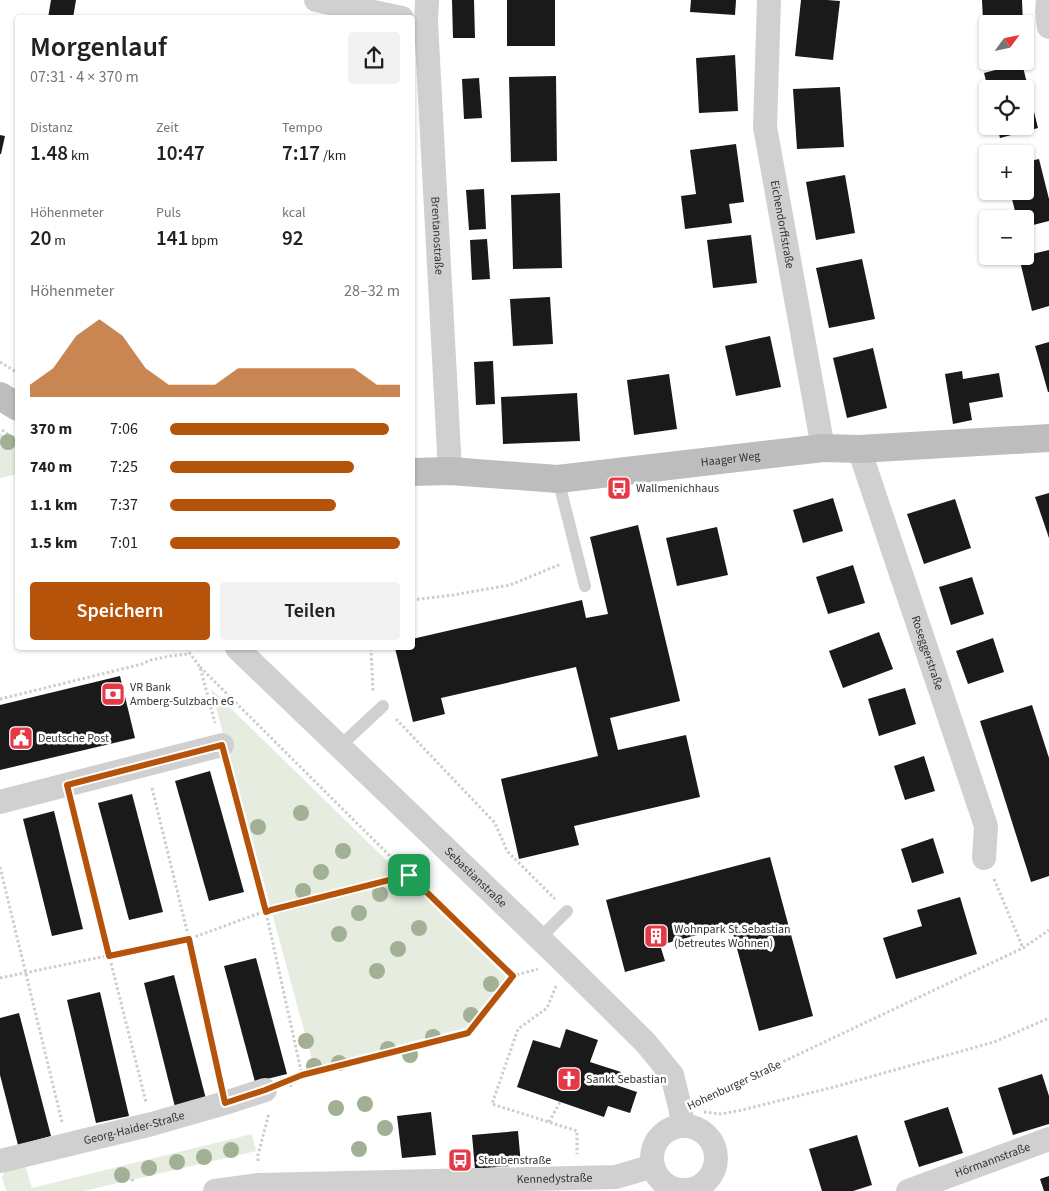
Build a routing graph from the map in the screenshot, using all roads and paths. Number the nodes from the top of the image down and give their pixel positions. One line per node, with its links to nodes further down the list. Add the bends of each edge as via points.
1 (316, 0): 5 (street)
2 (769, 0): 14 (street, Eichendorffstraße, via 765,127)
3 (1048, 0): 6 (street)
4 (422, 14): 16 (street, Brentanostraße)
5 (388, 15)
6 (1049, 27)
7 (0, 362): 8 (path)
8 (15, 371)
9 (0, 396): 10 (street)
10 (15, 405)
11 (0, 429): 13 (path)
12 (1049, 438): 15 (street, Haager Weg)
13 (15, 440)
14 (823, 448): 15 (street, Haager Weg); 18 (street, Haager Weg)
15 (859, 449): 34 (street, Roseggerstraße, via 986,826)
16 (450, 471): 17 (street, Haager Weg); 18 (street, Haager Weg)
17 (415, 472)
18 (558, 480): 19 (lane)
19 (578, 557): 20 (lane); 21 (path, via 510,585)
20 (585, 586)
21 (415, 600)
22 (187, 650): 25 (path)
23 (239, 650): 30 (street, Sebastianstraße)
24 (371, 650): 28 (path, via 374,695)
25 (190, 654): 26 (path); 27 (path, via 151,660)
26 (200, 666): 29 (path); 36 (path)
27 (0, 699)
28 (384, 706): 30 (lane); 37 (path, via 495,823 507,851)
29 (222, 745): 31 (street); 39 (path)
30 (340, 746): 41 (street, Sebastianstraße)
31 (146, 765): 32 (street); 42 (path)
32 (67, 785): 33 (street); 44 (path)
33 (0, 802)
34 (984, 858): 43 (path)
35 (0, 867): 46 (path)
36 (409, 875): 39 (path); 47 (path)
37 (542, 886)
38 (567, 911): 41 (lane)
39 (266, 912): 42 (path); 50 (path)
40 (1049, 930): 43 (path, Hohenburger Straße)
41 (540, 938): 45 (street, Sebastianstraße)
42 (189, 939): 44 (path); 53 (path)
43 (1023, 948): 54 (path, Hohenburger Straße)
44 (109, 956): 46 (path); 56 (path)
45 (564, 962): 47 (path); 54 (street, Sebastianstraße, via 646,1043 672,1075); 55 (path, via 547,1008 518,1029 492,1104)
46 (26, 973): 48 (path); 58 (path)
47 (513, 976): 50 (path, via 468,1033)
48 (0, 978)
49 (1049, 1018): 54 (path, Hohenburger Straße, via 994,1042 825,1089 742,1110)
50 (302, 1075): 51 (path); 51 (path)
51 (273, 1098): 53 (street, Georg-Haider-Straße); 62 (path, via 258,1154)
52 (560, 1102): 55 (path)
53 (225, 1103): 56 (street, Georg-Haider-Straße)
54 (681, 1118): 61 (street, via 657,1142 653,1150); 64 (street, via 701,1130 714,1145 716,1164)
55 (549, 1122): 59 (path, via 577,1131)
56 (152, 1124): 58 (street, Georg-Haider-Straße)
57 (1049, 1139): 66 (street, Hörmannstraße)
58 (67, 1144): 60 (street, Georg-Haider-Straße)
59 (577, 1150)
60 (0, 1161)
61 (653, 1166): 63 (street, Kennedystraße, via 616,1177); 64 (street, via 659,1178 674,1188 692,1190)
62 (258, 1185): 63 (street, Kennedystraße); 65 (street, Kennedystraße)
63 (523, 1185)
64 (710, 1186)
65 (215, 1191)
66 (908, 1191)

